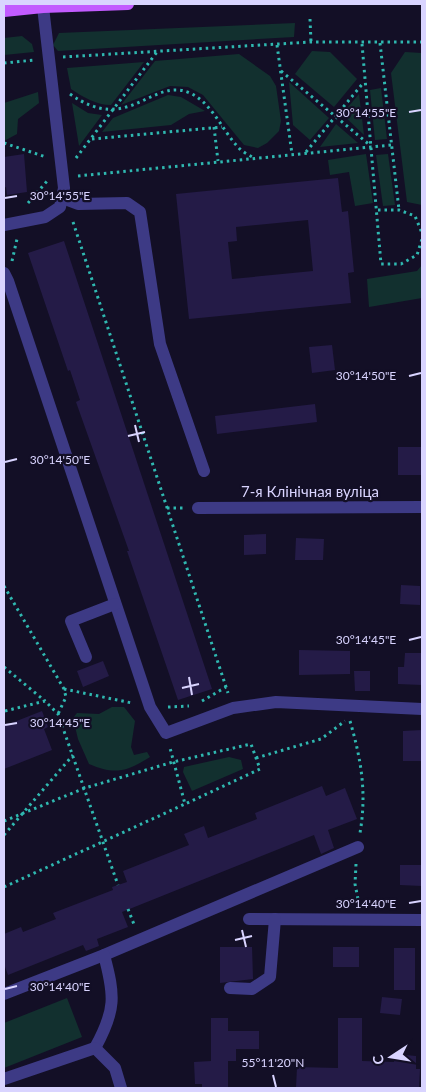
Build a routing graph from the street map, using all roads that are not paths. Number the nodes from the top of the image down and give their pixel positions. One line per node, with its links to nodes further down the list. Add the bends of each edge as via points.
1 (128, 4): 2 (main road)
2 (43, 7): 3 (main road); 4 (street, via 67,161)
3 (4, 11)
4 (62, 198): 5 (street, via 60,207 44,217); 7 (street, via 78,204 127,203 140,212 160,344)
5 (4, 225)
6 (4, 273): 10 (street)
7 (204, 471)
8 (422, 507): 9 (street, 7-я Клінічная вуліца)
9 (198, 508)
10 (116, 604): 11 (street, via 71,621); 12 (street, via 150,707 166,733 233,708 276,702)
11 (86, 657)
12 (422, 709)
13 (358, 847): 17 (street)
14 (249, 919): 15 (street)
15 (275, 919): 16 (street); 18 (street, via 270,977 252,989)
16 (422, 920)
17 (104, 955): 19 (street); 20 (street, via 112,988 109,1022)
18 (230, 988)
19 (4, 994)
20 (95, 1048): 21 (street); 22 (street, via 115,1068)
21 (4, 1079)
22 (121, 1088)

